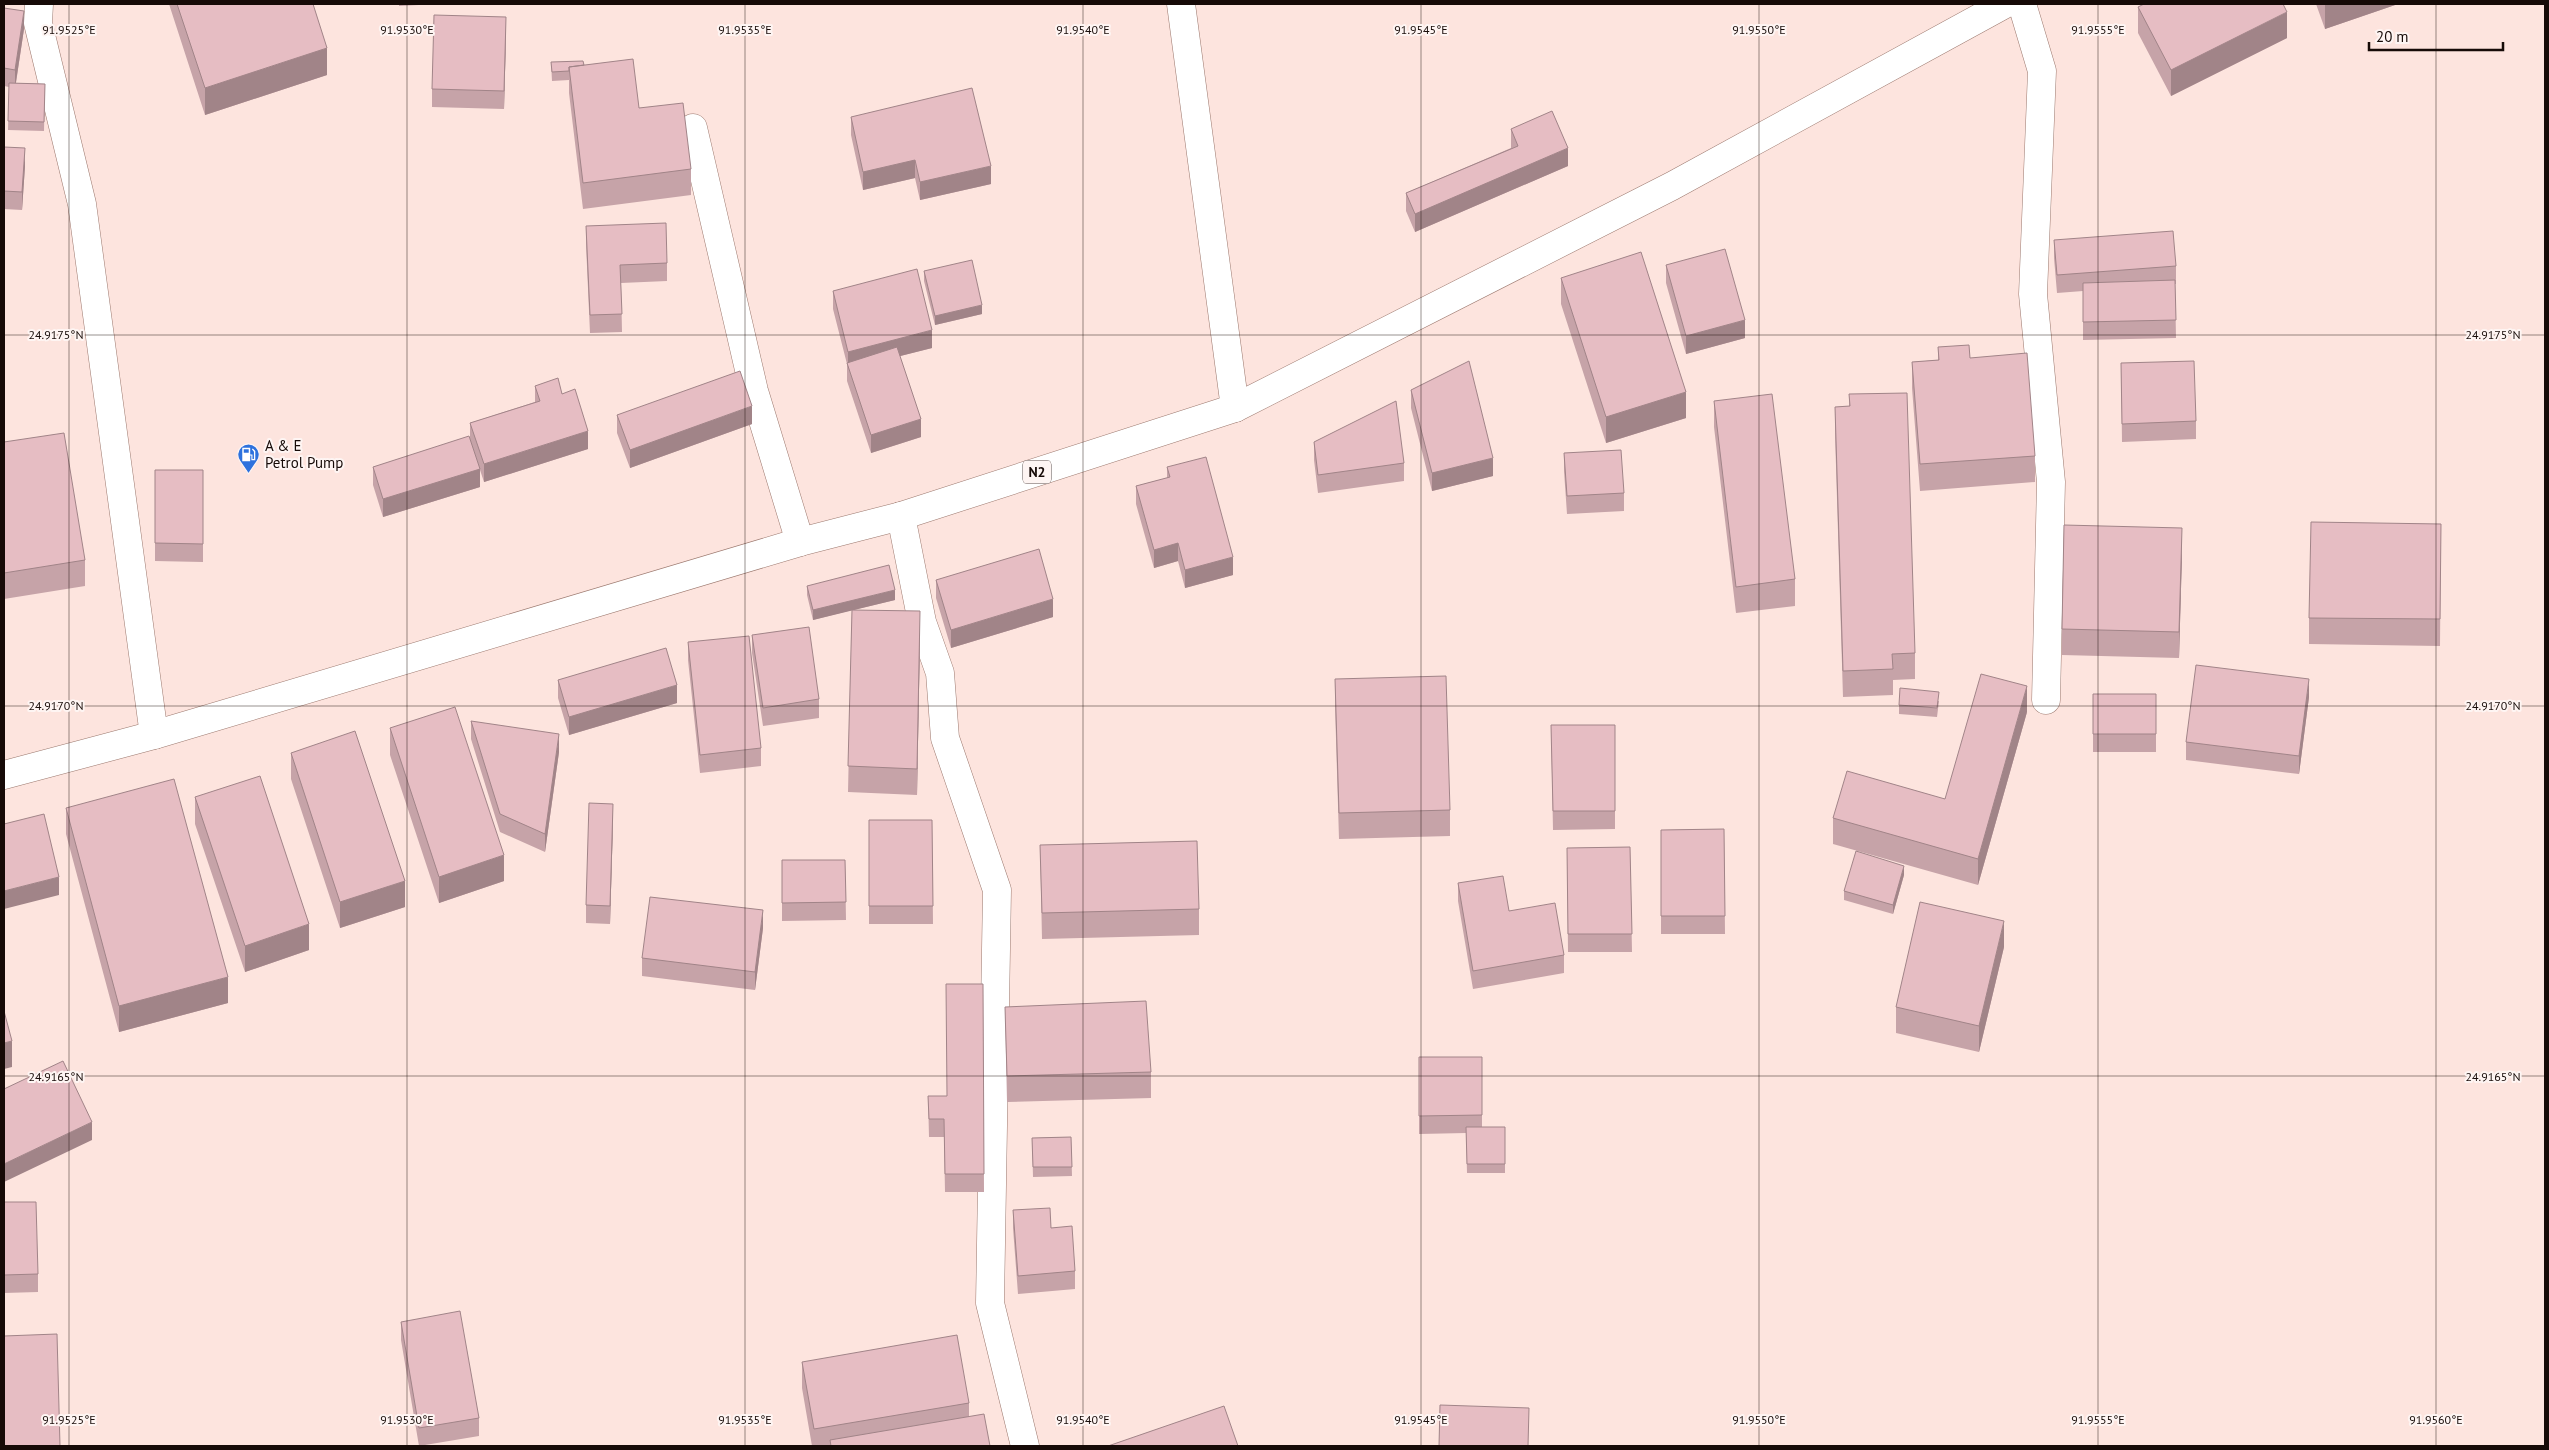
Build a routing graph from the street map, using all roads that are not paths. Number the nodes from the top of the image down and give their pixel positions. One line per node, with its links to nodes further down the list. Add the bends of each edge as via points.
1 (1181, 4): 6 (main road)
2 (2005, 4): 6 (main road, N2, via 1672,186)
3 (2022, 4): 9 (main road, via 2042,71 2033,294 2051,482)
4 (30, 14): 10 (main road, via 82,204)
5 (693, 128): 8 (main road, via 754,391)
6 (1235, 408): 7 (main road, N2)
7 (901, 516): 8 (main road, N2); 12 (main road, via 922,622 940,673 945,738 997,890 990,1303)
8 (800, 542): 10 (main road, N2)
9 (2046, 700)
10 (154, 734): 11 (main road, N2)
11 (4, 775)
12 (1025, 1446)

